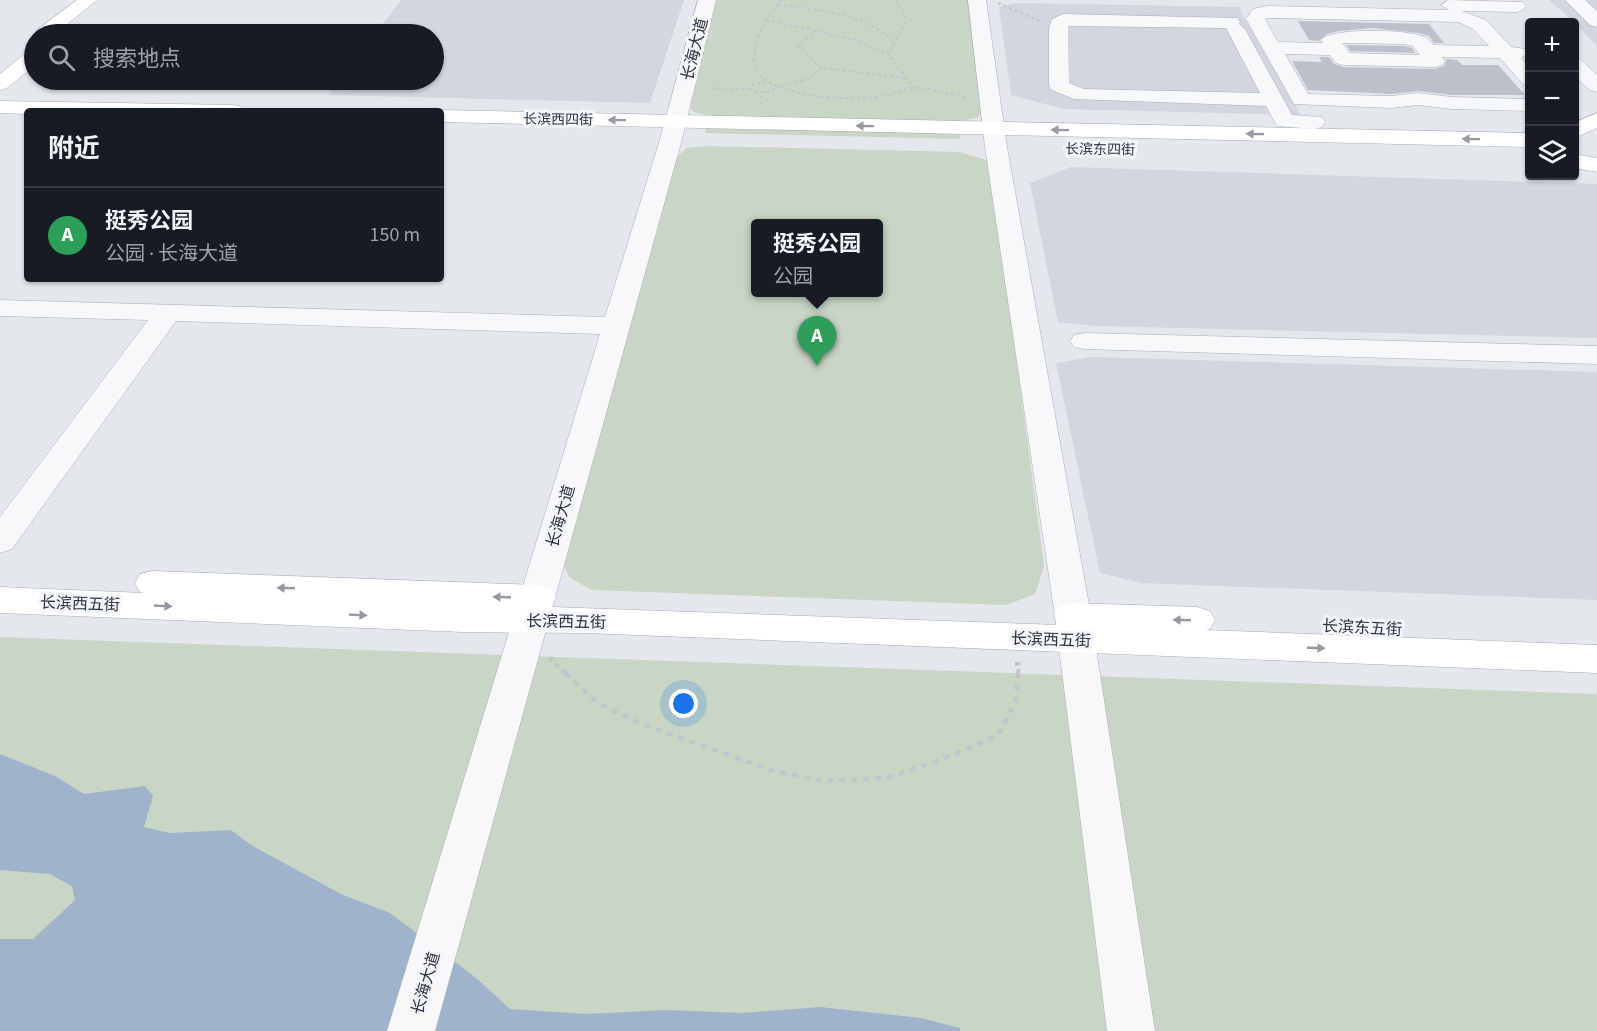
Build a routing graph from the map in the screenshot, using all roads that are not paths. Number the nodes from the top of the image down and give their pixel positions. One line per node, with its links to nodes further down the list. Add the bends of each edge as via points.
1 (88, 0): 11 (main road)
2 (102, 0): 12 (main road)
3 (707, 0): 33 (street, 长海大道)
4 (988, 1): 36 (street)
5 (1246, 1): 8 (street)
6 (1575, 1): 7 (street); 10 (street)
7 (1597, 2)
8 (1514, 3): 9 (street)
9 (1529, 18)
10 (1597, 21)
11 (57, 24)
12 (72, 24)
13 (1271, 48): 15 (street, via 1337,49 1343,59 1435,61 1427,51); 15 (street, via 1256,15 1267,12 1413,19 1461,16 1472,20); 24 (street)
14 (24, 50): 19 (main road)
15 (1505, 53): 16 (street); 20 (street)
16 (1525, 53)
17 (24, 64): 21 (main road)
18 (1579, 68): 22 (street)
19 (0, 70)
20 (1525, 75)
21 (0, 84)
22 (1597, 86)
23 (1274, 100): 23 (street, via 1228,16 1070,19 1059,23 1059,86 1081,95); 32 (street, via 1285,121)
24 (1301, 100): 25 (street, via 1418,99); 32 (street)
25 (1525, 105)
26 (0, 107): 27 (main road)
27 (58, 108)
28 (444, 116): 33 (main road, 长滨西四街, one-way to 28)
29 (1597, 119): 34 (main road)
30 (0, 123): 31 (main road)
31 (24, 124)
32 (1317, 129): 36 (main road, 长滨东四街, one-way to 36); 37 (main road, 长滨东四街, one-way to 32)
33 (673, 130): 35 (main road, 长滨西四街); 36 (main road, 长滨东四街); 47 (street, 长海大道)
34 (1579, 130)
35 (444, 134)
36 (994, 137): 40 (main road, 长滨东四街); 54 (street)
37 (1525, 140)
38 (1579, 141): 39 (main road)
39 (1597, 142)
40 (1525, 158)
41 (1597, 159): 42 (main road)
42 (1579, 160)
43 (1579, 161): 44 (main road)
44 (1597, 165)
45 (0, 308): 46 (street)
46 (168, 313): 47 (street); 50 (street)
47 (615, 326): 53 (street, 长海大道)
48 (1084, 341): 49 (street)
49 (1597, 355)
50 (0, 541)
51 (0, 578): 53 (main road, 长滨西五街, one-way to 51)
52 (0, 600): 53 (main road, 长滨西五街, one-way to 53)
53 (541, 623): 54 (main road, 长滨西五街); 58 (street, 长海大道)
54 (1074, 628): 55 (main road, 长滨西五街); 59 (street)
55 (1129, 629): 56 (main road, 长滨东五街, one-way to 55); 57 (main road, 长滨东五街, one-way to 57)
56 (1597, 638)
57 (1597, 659)
58 (411, 1031)
59 (1131, 1031)

